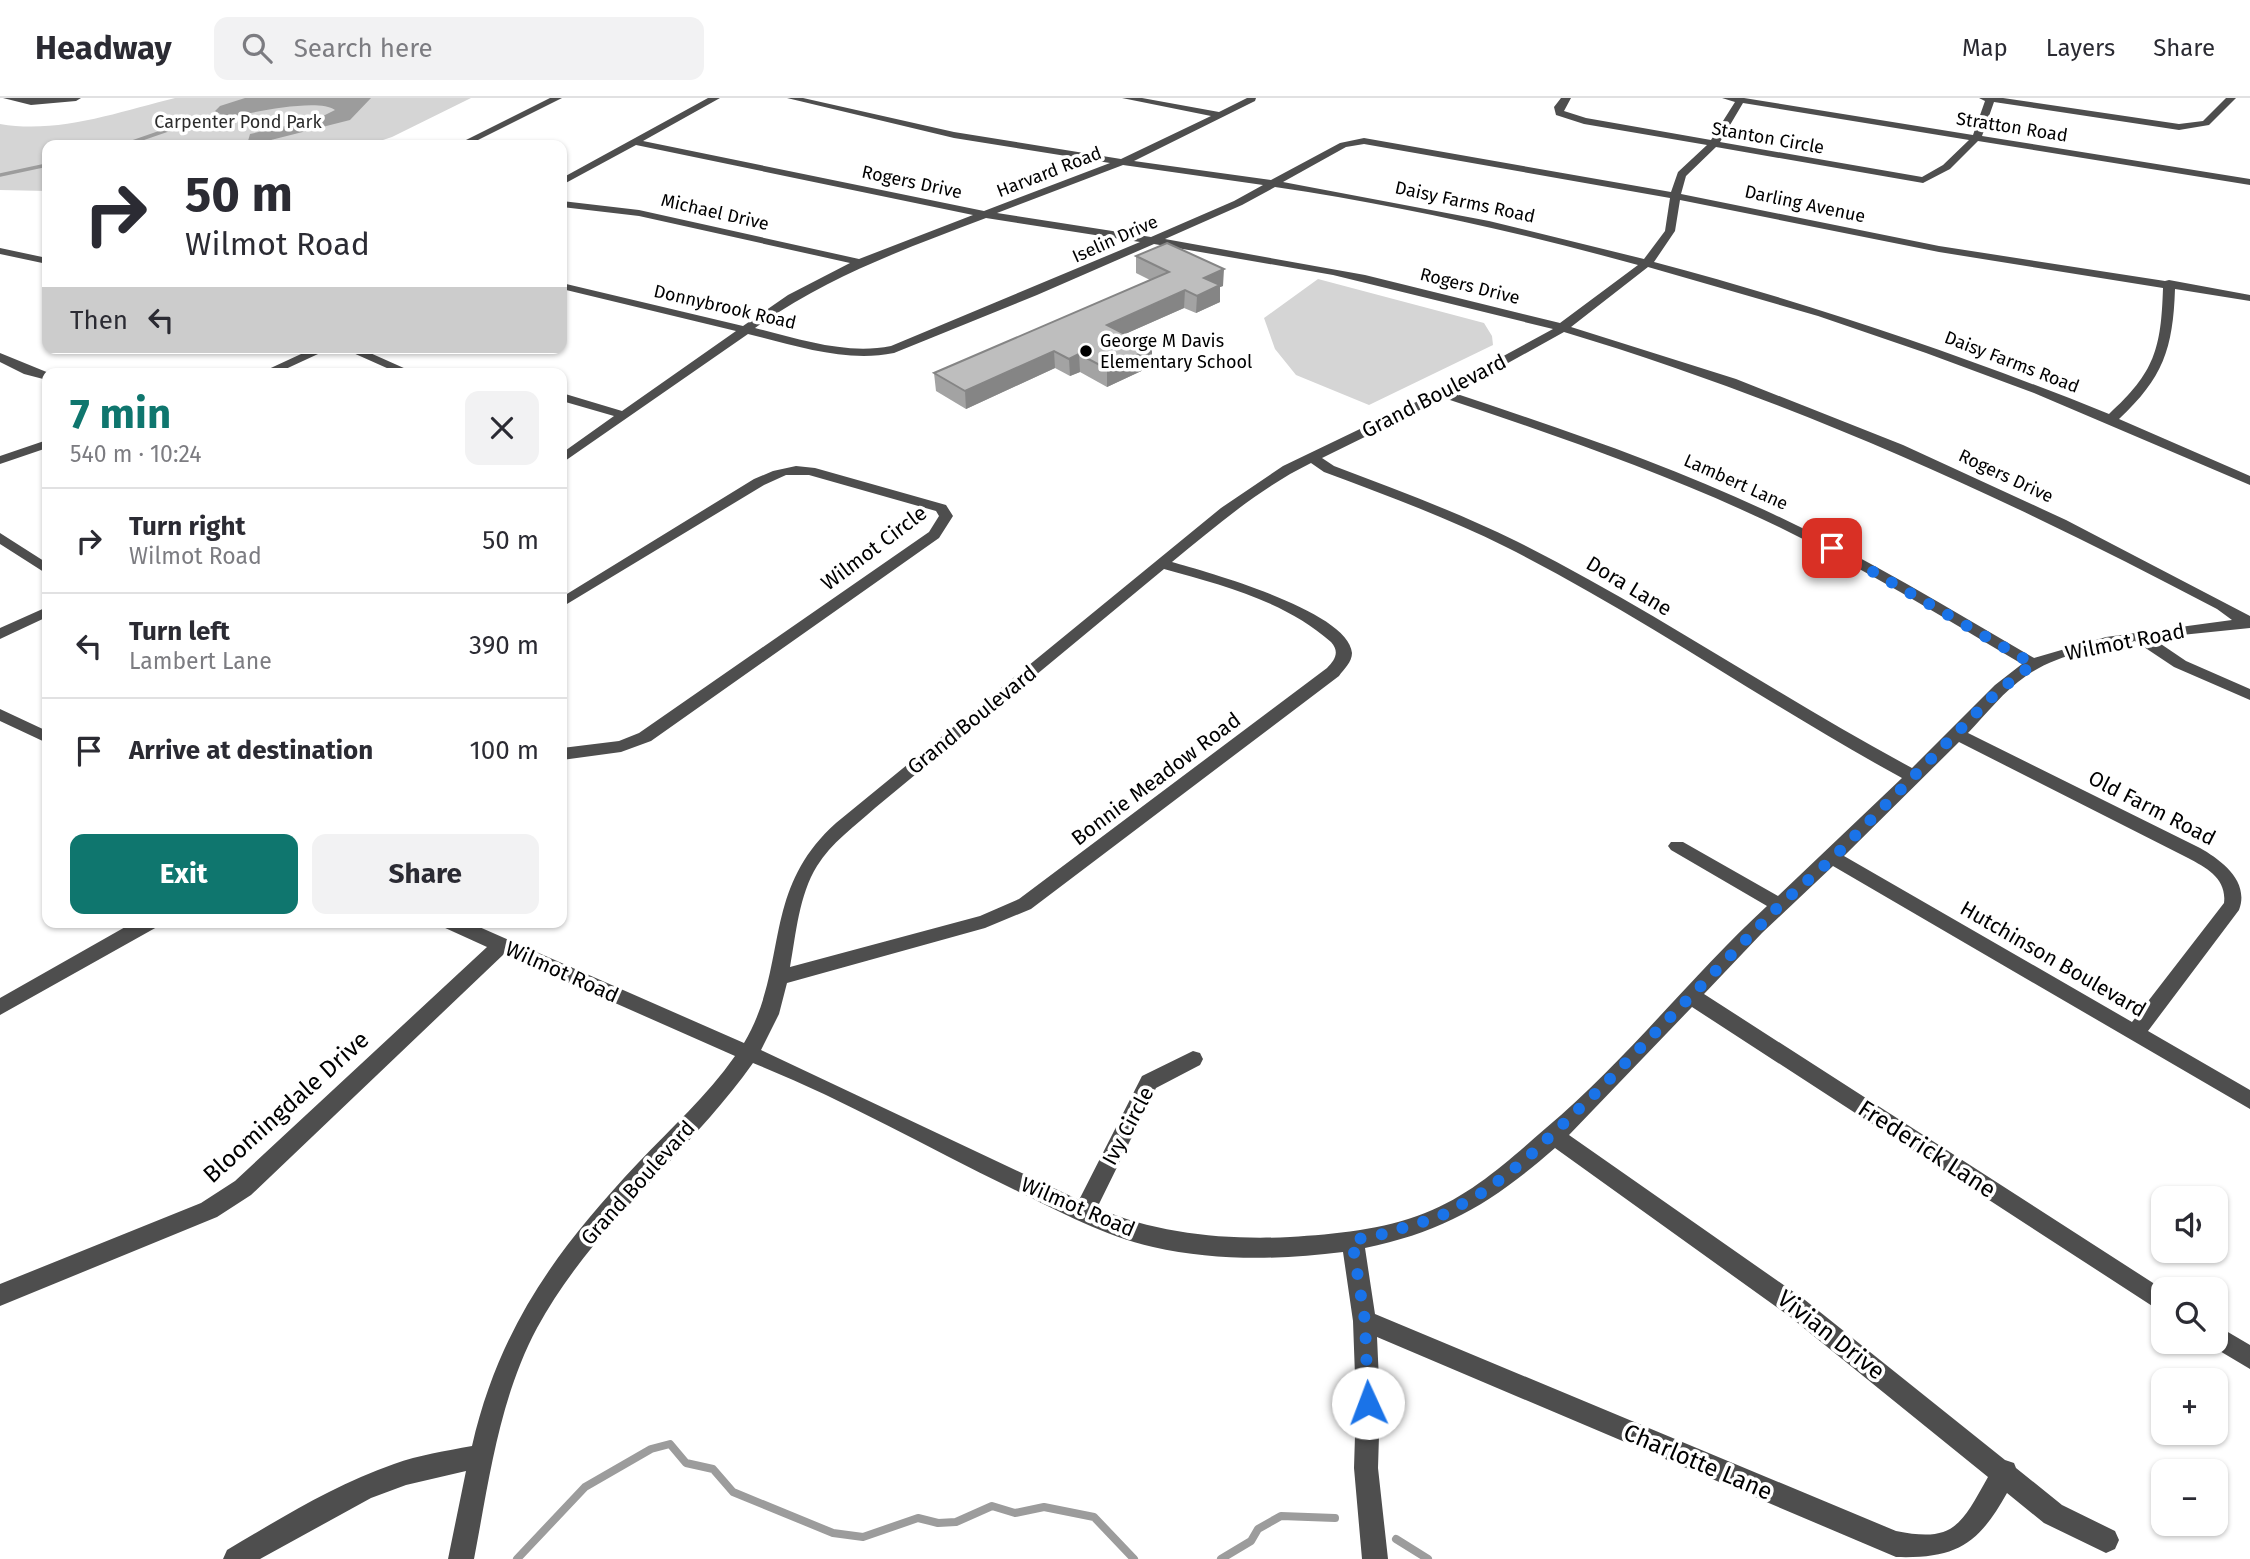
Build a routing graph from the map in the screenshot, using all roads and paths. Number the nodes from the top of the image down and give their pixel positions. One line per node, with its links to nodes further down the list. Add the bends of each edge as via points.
1 (8, 98): 2 (street, via 40,102)
2 (76, 98)
3 (556, 98): 15 (street)
4 (715, 98): 17 (street)
5 (793, 98): 19 (street, Daisy Farms Road, via 942,133)
6 (1127, 98): 13 (street)
7 (1566, 98): 18 (street, Stanton Circle, via 1559,113 1569,117)
8 (1727, 98): 12 (street, Stratton Road)
9 (1988, 98): 10 (street, via 2188,127 2206,123); 14 (street)
10 (2231, 98)
11 (1252, 99): 13 (street, Harvard Road)
12 (1741, 100): 14 (street, Stratton Road); 18 (street, Grand Boulevard)
13 (1221, 115): 19 (street, Harvard Road)
14 (1975, 139): 18 (street, Stanton Circle, via 1945,170 1923,180); 21 (street, Stratton Road)
15 (471, 140)
16 (1354, 141): 22 (street, Iselin Drive); 23 (street, Darling Avenue)
17 (633, 142): 20 (street); 25 (street, Rogers Drive)
18 (1713, 145): 23 (street, Grand Boulevard, via 1682,174)
19 (1122, 162): 22 (street, Daisy Farms Road); 25 (street, Harvard Road)
20 (567, 179)
21 (2250, 182)
22 (1274, 184): 26 (street, Iselin Drive); 31 (street, Daisy Farms Road, via 1522,232)
23 (1677, 196): 31 (street, Grand Boulevard, via 1670,231); 33 (street, Darling Avenue, via 1939,249)
24 (567, 205): 30 (street, Michael Drive, via 639,213)
25 (989, 214): 26 (street, Rogers Drive); 30 (street, Harvard Road)
26 (1153, 241): 36 (street, Rogers Drive, via 1372,280); 38 (street, Iselin Drive)
27 (0, 251): 28 (street)
28 (23, 257): 29 (street); 32 (street)
29 (42, 260)
30 (860, 262): 37 (street, Harvard Road, via 792,297)
31 (1647, 263): 36 (street, Grand Boulevard); 48 (street, Daisy Farms Road, via 1871,328)
32 (0, 266)
33 (2169, 283): 35 (street, Darling Avenue); 48 (street, via 2169,324 2157,370)
34 (567, 287): 37 (street, Donnybrook Road)
35 (2250, 298)
36 (1562, 328): 45 (street, Grand Boulevard); 59 (street, Rogers Drive, via 1756,391 1934,462 2122,553)
37 (745, 330): 38 (street, Donnybrook Road, via 849,354); 47 (street, Harvard Road)
38 (882, 352)
39 (311, 354): 42 (street)
40 (363, 354): 43 (street)
41 (0, 357): 44 (street)
42 (278, 368)
43 (397, 368)
44 (42, 375)
45 (1443, 394): 51 (street, Grand Boulevard); 62 (street, Lambert Lane, via 1594,445 1769,517 1873,570)
46 (567, 398): 47 (street)
47 (624, 415): 50 (street, Harvard Road)
48 (2111, 419): 53 (street, Daisy Farms Road)
49 (42, 446): 52 (street)
50 (567, 455)
51 (1312, 457): 55 (street, Grand Boulevard, via 1226,511); 68 (street, Dora Lane, via 1329,469 1512,545)
52 (0, 460)
53 (2250, 481)
54 (0, 537): 56 (street)
55 (1162, 564): 75 (street, Grand Boulevard, via 821,848 801,882); 75 (street, Bonnie Meadow Road, via 1265,594 1292,607 1335,637 1343,649 1342,660 1300,697 1025,904 985,921)
56 (42, 566)
57 (567, 600): 67 (street, Wilmot Circle, via 780,472 810,471 941,508 946,516 934,535 645,737 621,746)
58 (42, 613): 60 (street)
59 (2249, 622): 61 (street, Wilmot Road)
60 (0, 634)
61 (2139, 637): 62 (street, Wilmot Road); 63 (street, via 2180,664)
62 (2033, 664): 65 (street, Wilmot Road, via 1996,693)
63 (2250, 695)
64 (0, 714): 66 (street)
65 (1957, 734): 68 (street, Wilmot Road); 78 (street, Old Farm Road, via 2194,853 2233,886 2232,905)
66 (42, 735)
67 (567, 753)
68 (1913, 776): 70 (street, Wilmot Road)
69 (1677, 846): 71 (street)
70 (1833, 858): 71 (street, Wilmot Road); 78 (street, Hutchinson Boulevard)
71 (1780, 905): 76 (street, Wilmot Road)
72 (139, 928): 77 (street)
73 (463, 928): 74 (street, Wilmot Road)
74 (501, 945): 79 (street, Wilmot Road); 86 (street, Bloomingdale Drive, via 228,1199 173,1226)
75 (779, 977): 79 (street, Grand Boulevard, via 762,1031)
76 (1691, 996): 82 (street, Wilmot Road); 85 (street, Frederick Lane)
77 (0, 1007)
78 (2136, 1033): 81 (street, Hutchinson Boulevard)
79 (747, 1053): 83 (street, Wilmot Road); 90 (street, Grand Boulevard, via 722,1090 628,1188 553,1280 527,1323)
80 (1193, 1059): 83 (street, Ivy Circle, via 1149,1082)
81 (2250, 1100)
82 (1552, 1135): 84 (street, Wilmot Road, via 1460,1207 1410,1227); 91 (street, Vivian Drive, via 1797,1308)
83 (1084, 1213): 84 (street, Wilmot Road, via 1161,1239 1201,1245 1267,1247)
84 (1352, 1240): 87 (street)
85 (2151, 1294)
86 (0, 1295)
87 (1365, 1321): 91 (street, Charlotte Lane, via 1896,1544 1925,1550 1957,1540); 95 (street, via 1366,1468)
88 (2228, 1344): 89 (street)
89 (2250, 1358)
90 (481, 1456): 93 (street, via 382,1481); 94 (street, Grand Boulevard)
91 (2005, 1472): 92 (street, Vivian Drive, via 2053,1514)
92 (2106, 1540)
93 (236, 1559)
94 (461, 1559)
95 (1375, 1559)

